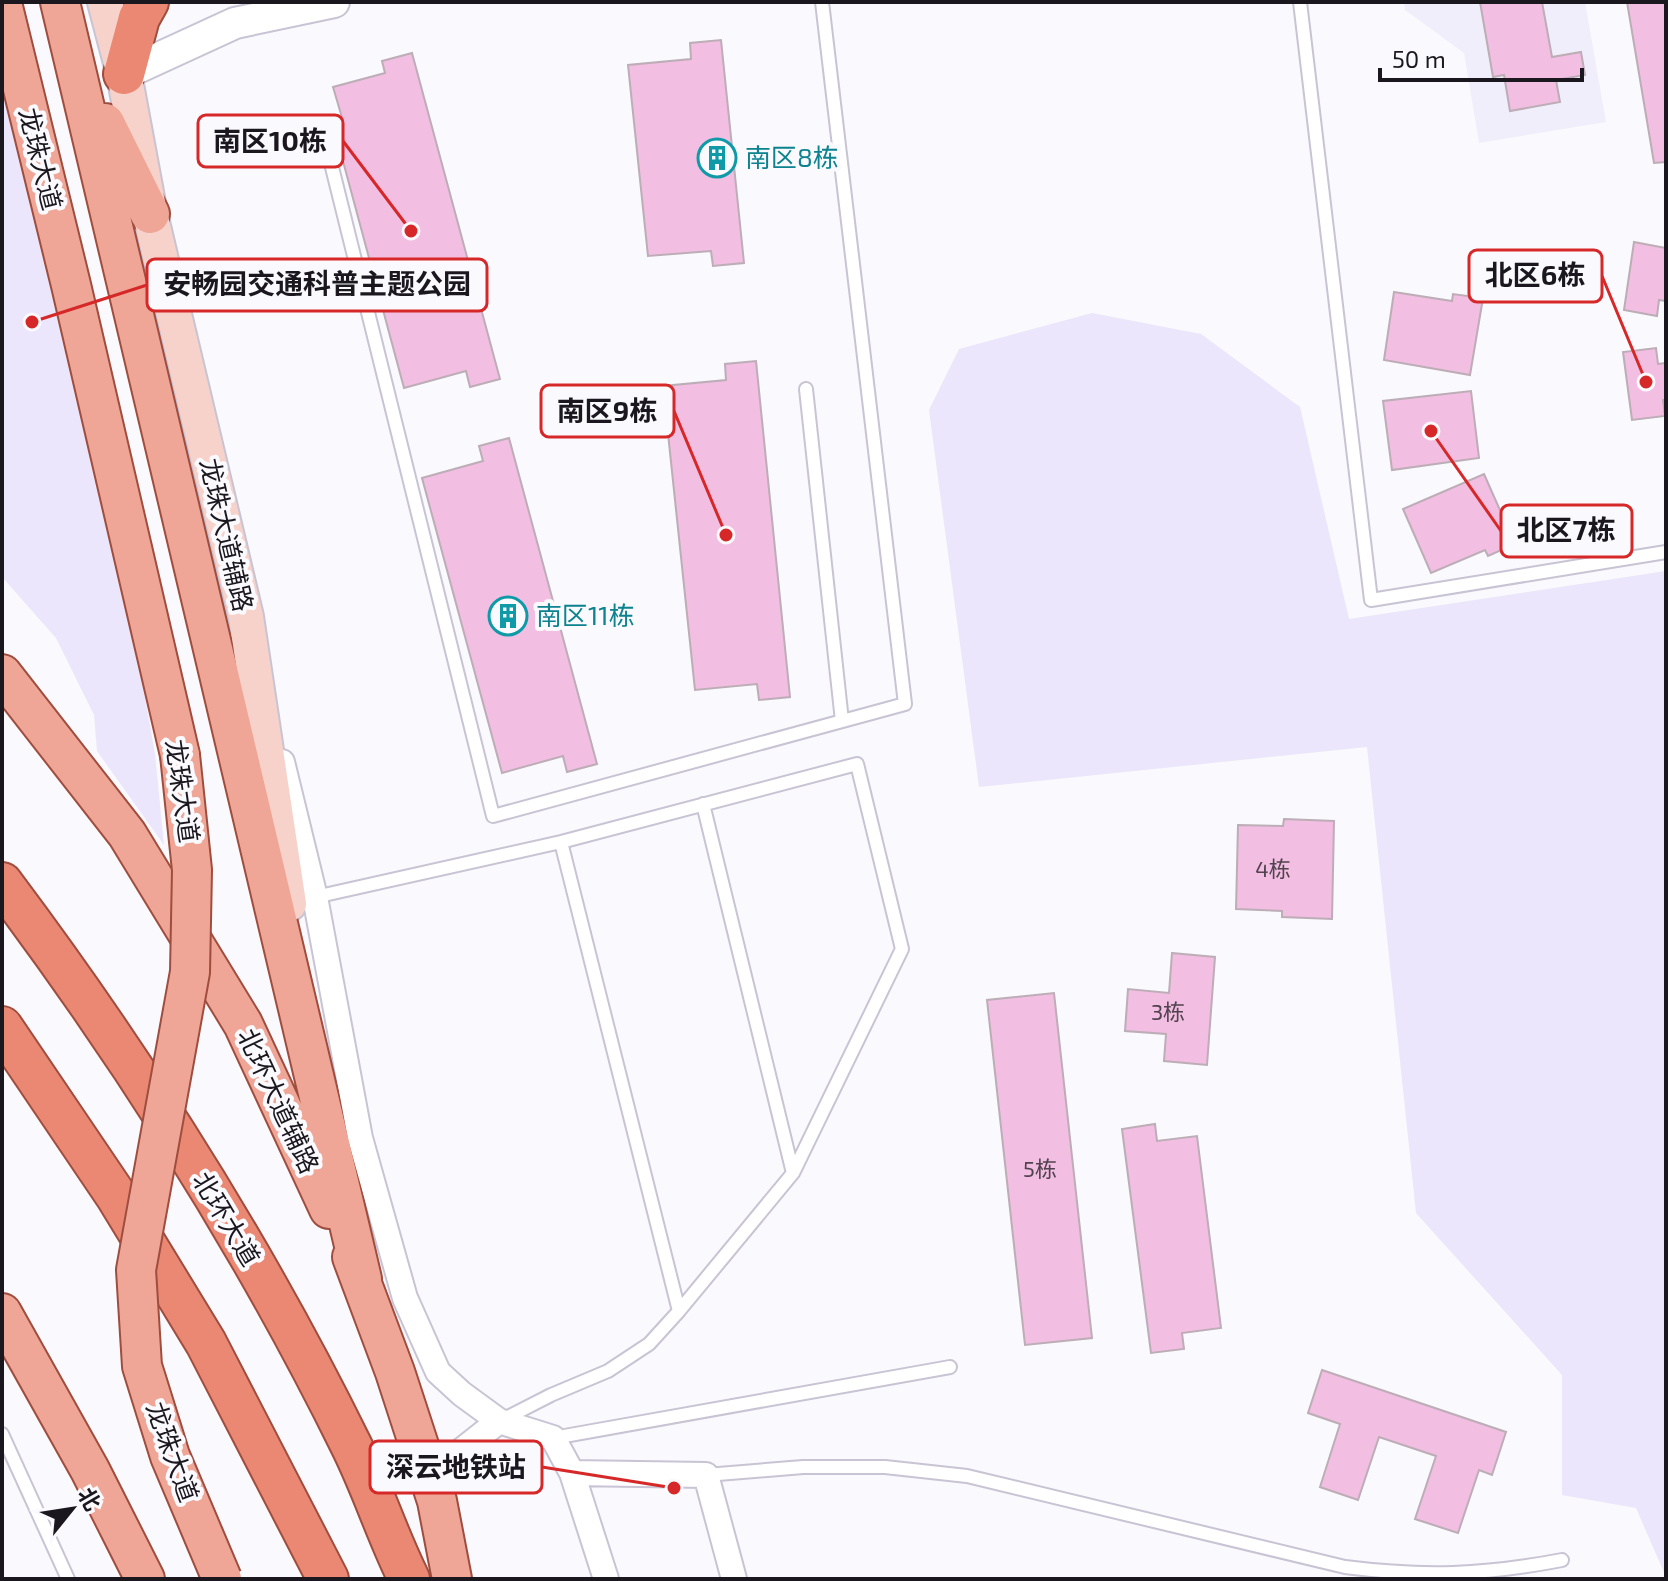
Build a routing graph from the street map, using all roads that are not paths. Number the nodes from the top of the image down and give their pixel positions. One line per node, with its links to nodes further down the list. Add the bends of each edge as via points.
1 (60, 2): 8 (main road)
2 (105, 2): 9 (main road, 龙珠大道辅路)
3 (148, 2): 9 (highway)
4 (334, 2): 9 (street, via 235,23)
5 (822, 2): 16 (lane, via 905,704)
6 (1300, 2): 13 (lane, via 1371,600)
7 (2, 3): 39 (main road, 龙珠大道, bridge, via 180,755 192,870 190,972 136,1270 142,1366 170,1456)
8 (75, 62): 11 (main road); 24 (main road)
9 (124, 74): 11 (main road, 龙珠大道辅路)
10 (323, 131): 16 (lane, via 493,816)
11 (150, 214): 14 (main road, 龙珠大道辅路)
12 (806, 389): 16 (lane)
13 (1666, 552)
14 (246, 617): 20 (street); 24 (main road, 龙珠大道辅路)
15 (2, 674): 26 (main road, 北环大道辅路, via 127,834 243,1024)
16 (842, 721)
17 (703, 804): 18 (lane); 25 (lane); 25 (lane, via 857,764 902,949)
18 (561, 842): 20 (lane); 27 (lane)
19 (2, 883): 41 (highway, 北环大道, via 62,963 270,1291 352,1447)
20 (315, 897): 30 (street, via 360,1138 405,1298 438,1372)
21 (2, 1027): 23 (highway)
22 (2, 1037): 23 (highway)
23 (32, 1067): 40 (highway, via 206,1343)
24 (314, 1074): 26 (main road)
25 (793, 1173): 27 (lane)
26 (362, 1279): 35 (main road, 北环大道辅路)
27 (679, 1311): 30 (lane, via 649,1344 608,1371)
28 (2, 1313): 38 (main road)
29 (950, 1367): 32 (lane)
30 (499, 1421): 32 (street); 35 (street, via 456,1455)
31 (2, 1434): 37 (lane)
32 (553, 1438): 33 (street)
33 (572, 1473): 34 (street); 43 (street)
34 (706, 1475): 36 (lane, via 885,1467 967,1476 1345,1567 1399,1574 1454,1575); 44 (street)
35 (437, 1501): 42 (main road, 北环大道辅路)
36 (1562, 1560)
37 (68, 1579)
38 (145, 1579)
39 (222, 1579)
40 (328, 1579)
41 (409, 1579)
42 (452, 1579)
43 (606, 1579)
44 (734, 1579)

